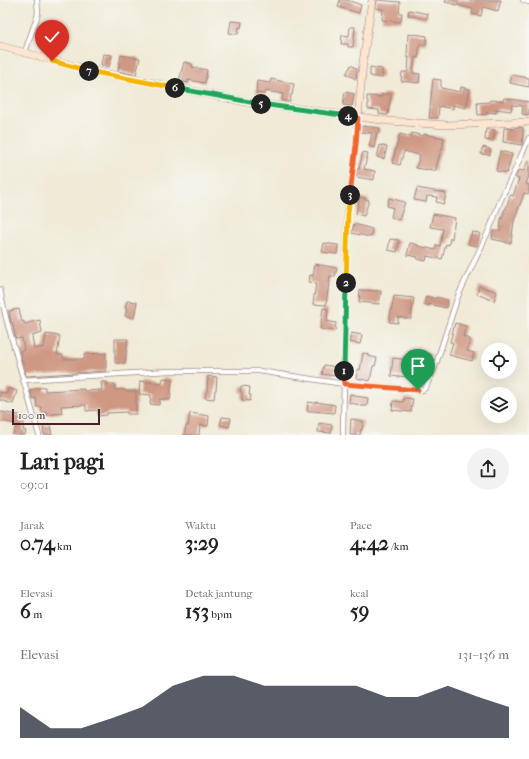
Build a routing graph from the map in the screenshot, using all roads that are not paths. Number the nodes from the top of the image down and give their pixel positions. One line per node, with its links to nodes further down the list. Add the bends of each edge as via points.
1 (37, 0): 6 (street, via 37,17)
2 (372, 0): 7 (street)
3 (523, 0): 4 (street)
4 (529, 2)
5 (0, 46): 6 (street)
6 (26, 52): 7 (street, via 93,72 178,89)
7 (358, 118): 8 (street, via 447,125); 12 (street, via 348,213)
8 (529, 122)
9 (529, 138): 12 (street, via 458,296 435,368 426,387 418,390)
10 (0, 290): 11 (street)
11 (23, 380): 12 (street, via 168,371 260,371); 13 (street)
12 (344, 384): 14 (street)
13 (39, 435)
14 (343, 435)

